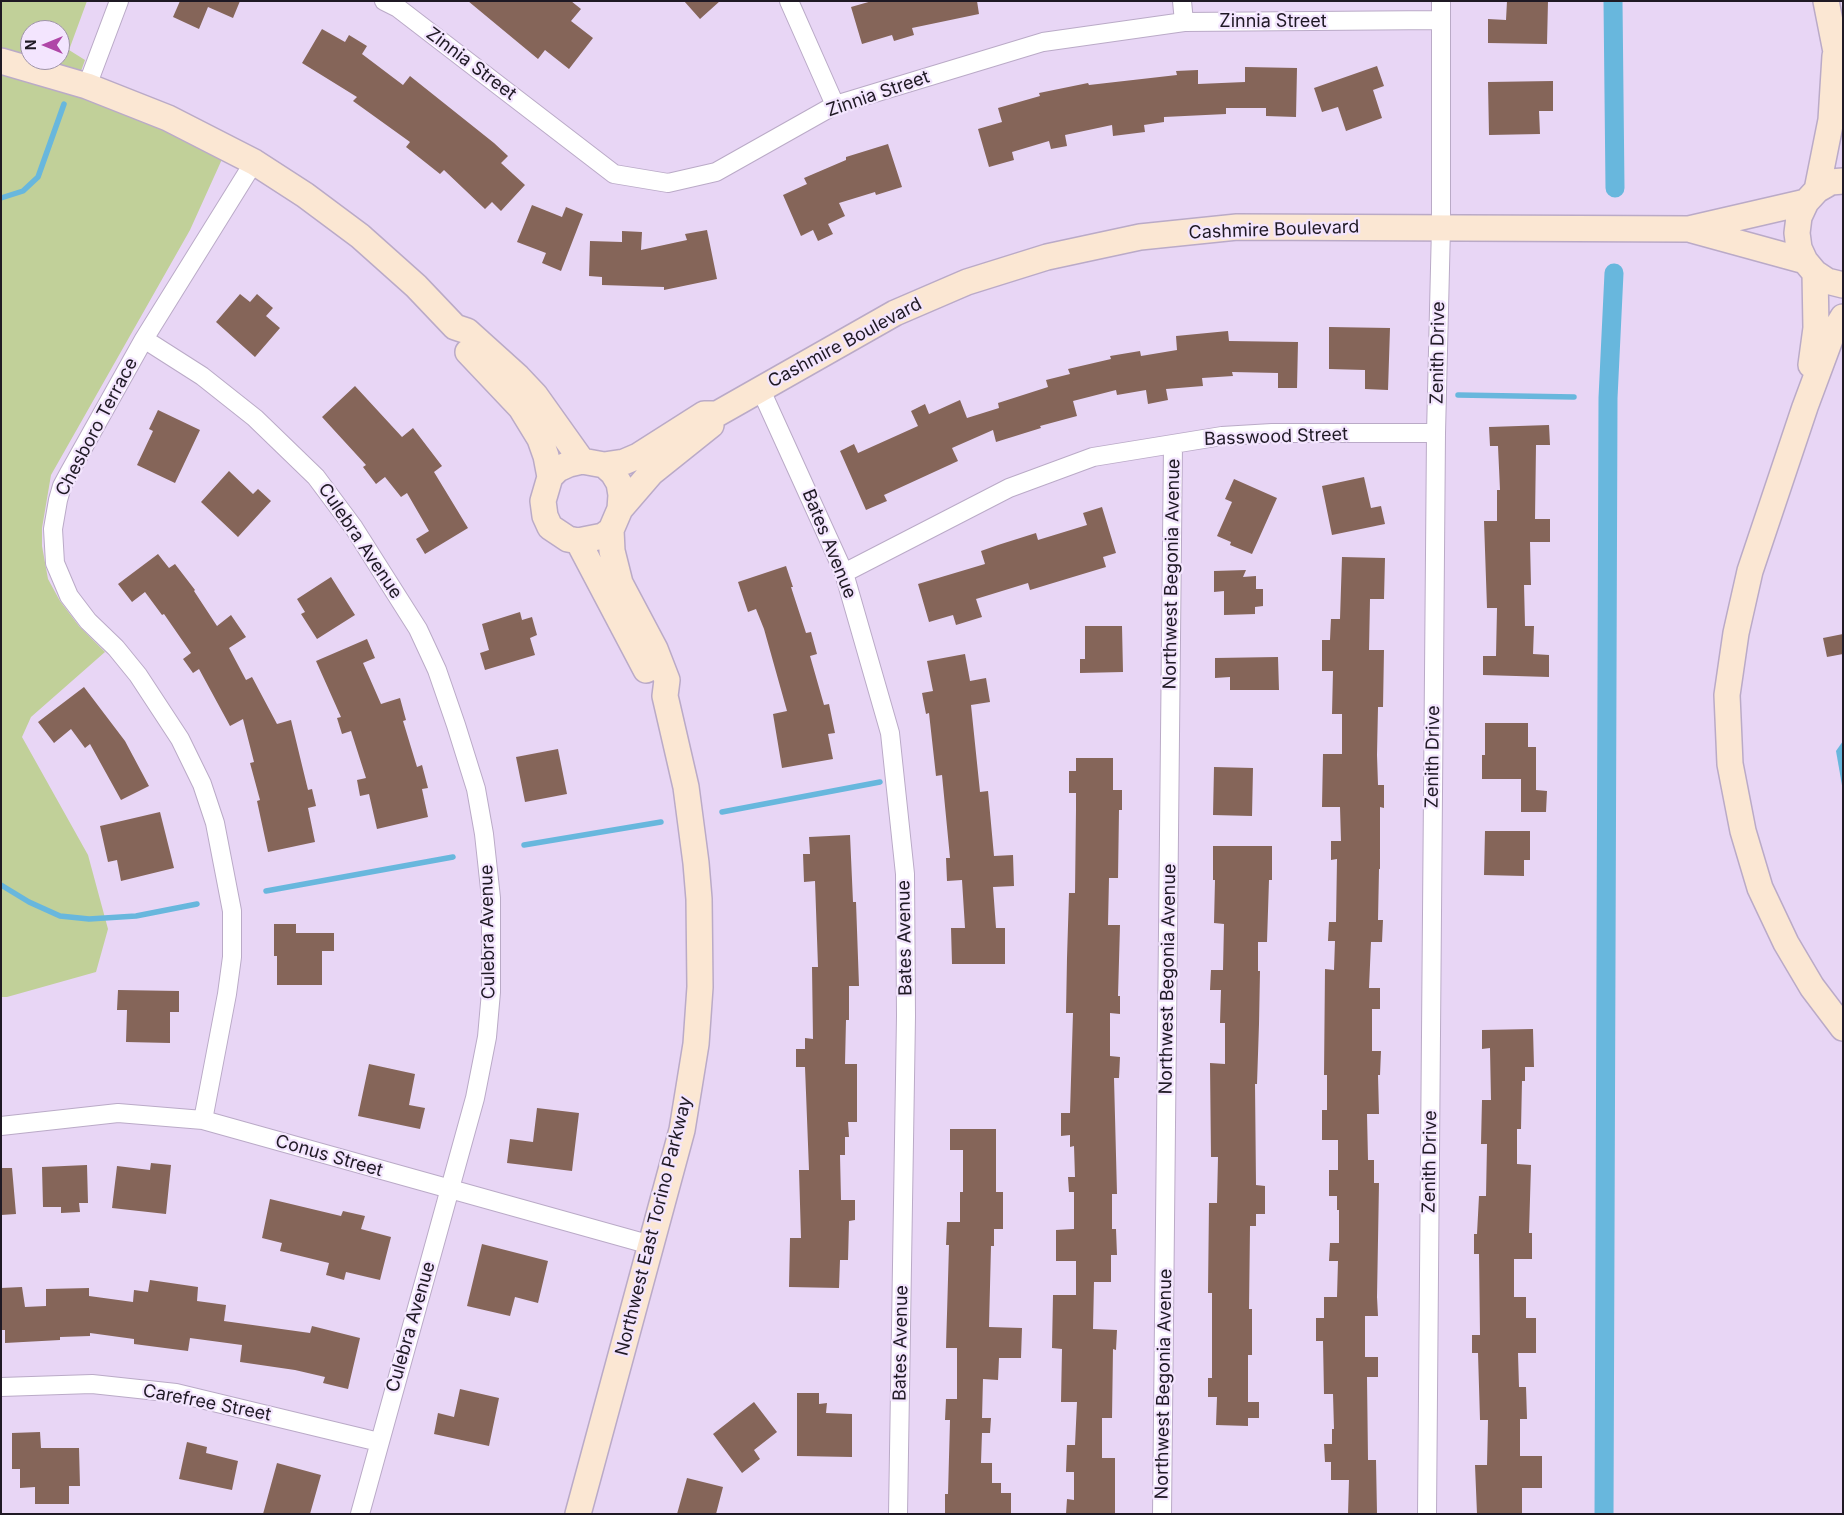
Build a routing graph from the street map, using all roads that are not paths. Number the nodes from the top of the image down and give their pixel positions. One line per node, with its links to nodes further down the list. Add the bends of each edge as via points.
1 (119, 1): 12 (street)
2 (789, 1): 13 (street)
3 (1182, 1): 8 (street)
4 (1441, 1): 7 (street, Zenith Drive)
5 (1826, 1): 9 (street)
6 (395, 4): 13 (street, Zinnia Street, via 614,174 668,183 716,172)
7 (1441, 20): 8 (street, Zinnia Street); 17 (street, Zenith Drive)
8 (1184, 22): 13 (street, Zinnia Street, via 1043,42)
9 (1835, 56): 11 (street); 16 (street, via 1831,120)
10 (1, 61): 12 (street)
11 (1843, 84)
12 (87, 86): 14 (street, via 168,118)
13 (835, 106)
14 (254, 162): 22 (street, via 360,236 416,286); 23 (street, Chesboro Terrace)
15 (1843, 181): 16 (street, Cashmire Boulevard, via 1831,182)
16 (1811, 196): 18 (street, Cashmire Boulevard); 19 (street, via 1799,217 1797,233 1799,248)
17 (1440, 228): 18 (street, Cashmire Boulevard); 24 (street, Cashmire Boulevard, via 1237,227 1140,236 1047,257 967,282 895,313); 27 (street, Zenith Drive)
18 (1689, 229): 19 (street, Cashmire Boulevard)
19 (1810, 267): 20 (street, Cashmire Boulevard, via 1827,280); 25 (street, via 1816,328)
20 (1843, 285)
21 (1843, 317): 25 (street, via 1831,338)
22 (455, 327): 29 (street, via 468,331 518,377); 30 (street, via 456,341 530,422 540,439)
23 (144, 339): 36 (street, Chesboro Terrace, via 62,486 54,515 53,546 55,563 69,596 138,675 180,739 202,784 215,823 232,912 232,957); 38 (street, Culebra Avenue, via 202,376 255,418 316,477 398,596 437,670 476,789 491,898 491,992 487,1036 475,1098)
24 (760, 388): 26 (street, Cashmire Boulevard); 33 (street, Bates Avenue)
25 (1806, 407): 35 (street, via 1750,571 1736,633 1727,695 1730,764 1743,831 1760,888 1786,943)
26 (717, 414): 29 (street, Cashmire Boulevard, via 704,414 624,462); 31 (street, Cashmire Boulevard, via 710,426 651,474)
27 (1436, 433): 28 (street, Basswood Street, via 1272,433 1222,436); 46 (street, Zenith Drive)
28 (1173, 444): 33 (street, Basswood Street, via 1093,457 1009,488); 45 (street, Northwest Begonia Avenue)
29 (593, 463): 30 (street, via 569,464); 31 (street, via 613,473 619,483 621,495)
30 (550, 477): 32 (street, via 544,500 545,516 559,534)
31 (615, 519): 32 (street, via 603,536); 34 (street, Northwest East Torino Parkway, via 612,551 615,568 620,584 655,649 667,680)
32 (578, 541): 34 (street, Northwest East Torino Parkway, via 654,686)
33 (844, 573): 44 (street, Bates Avenue, via 890,733 905,874 906,1016)
34 (665, 696): 39 (street, Northwest East Torino Parkway, via 686,787 696,863 700,987 696,1044 682,1130)
35 (1843, 1028)
36 (203, 1120): 37 (street, Conus Street, via 118,1113); 38 (street, Conus Street)
37 (1, 1126)
38 (449, 1189): 39 (street, Conus Street); 41 (street, Culebra Avenue)
39 (651, 1245): 43 (street, Northwest East Torino Parkway)
40 (1, 1387): 41 (street, Carefree Street, via 92,1384 176,1393)
41 (379, 1442): 42 (street, Culebra Avenue)
42 (360, 1514)
43 (578, 1514)
44 (898, 1514)
45 (1162, 1514)
46 (1427, 1514)

